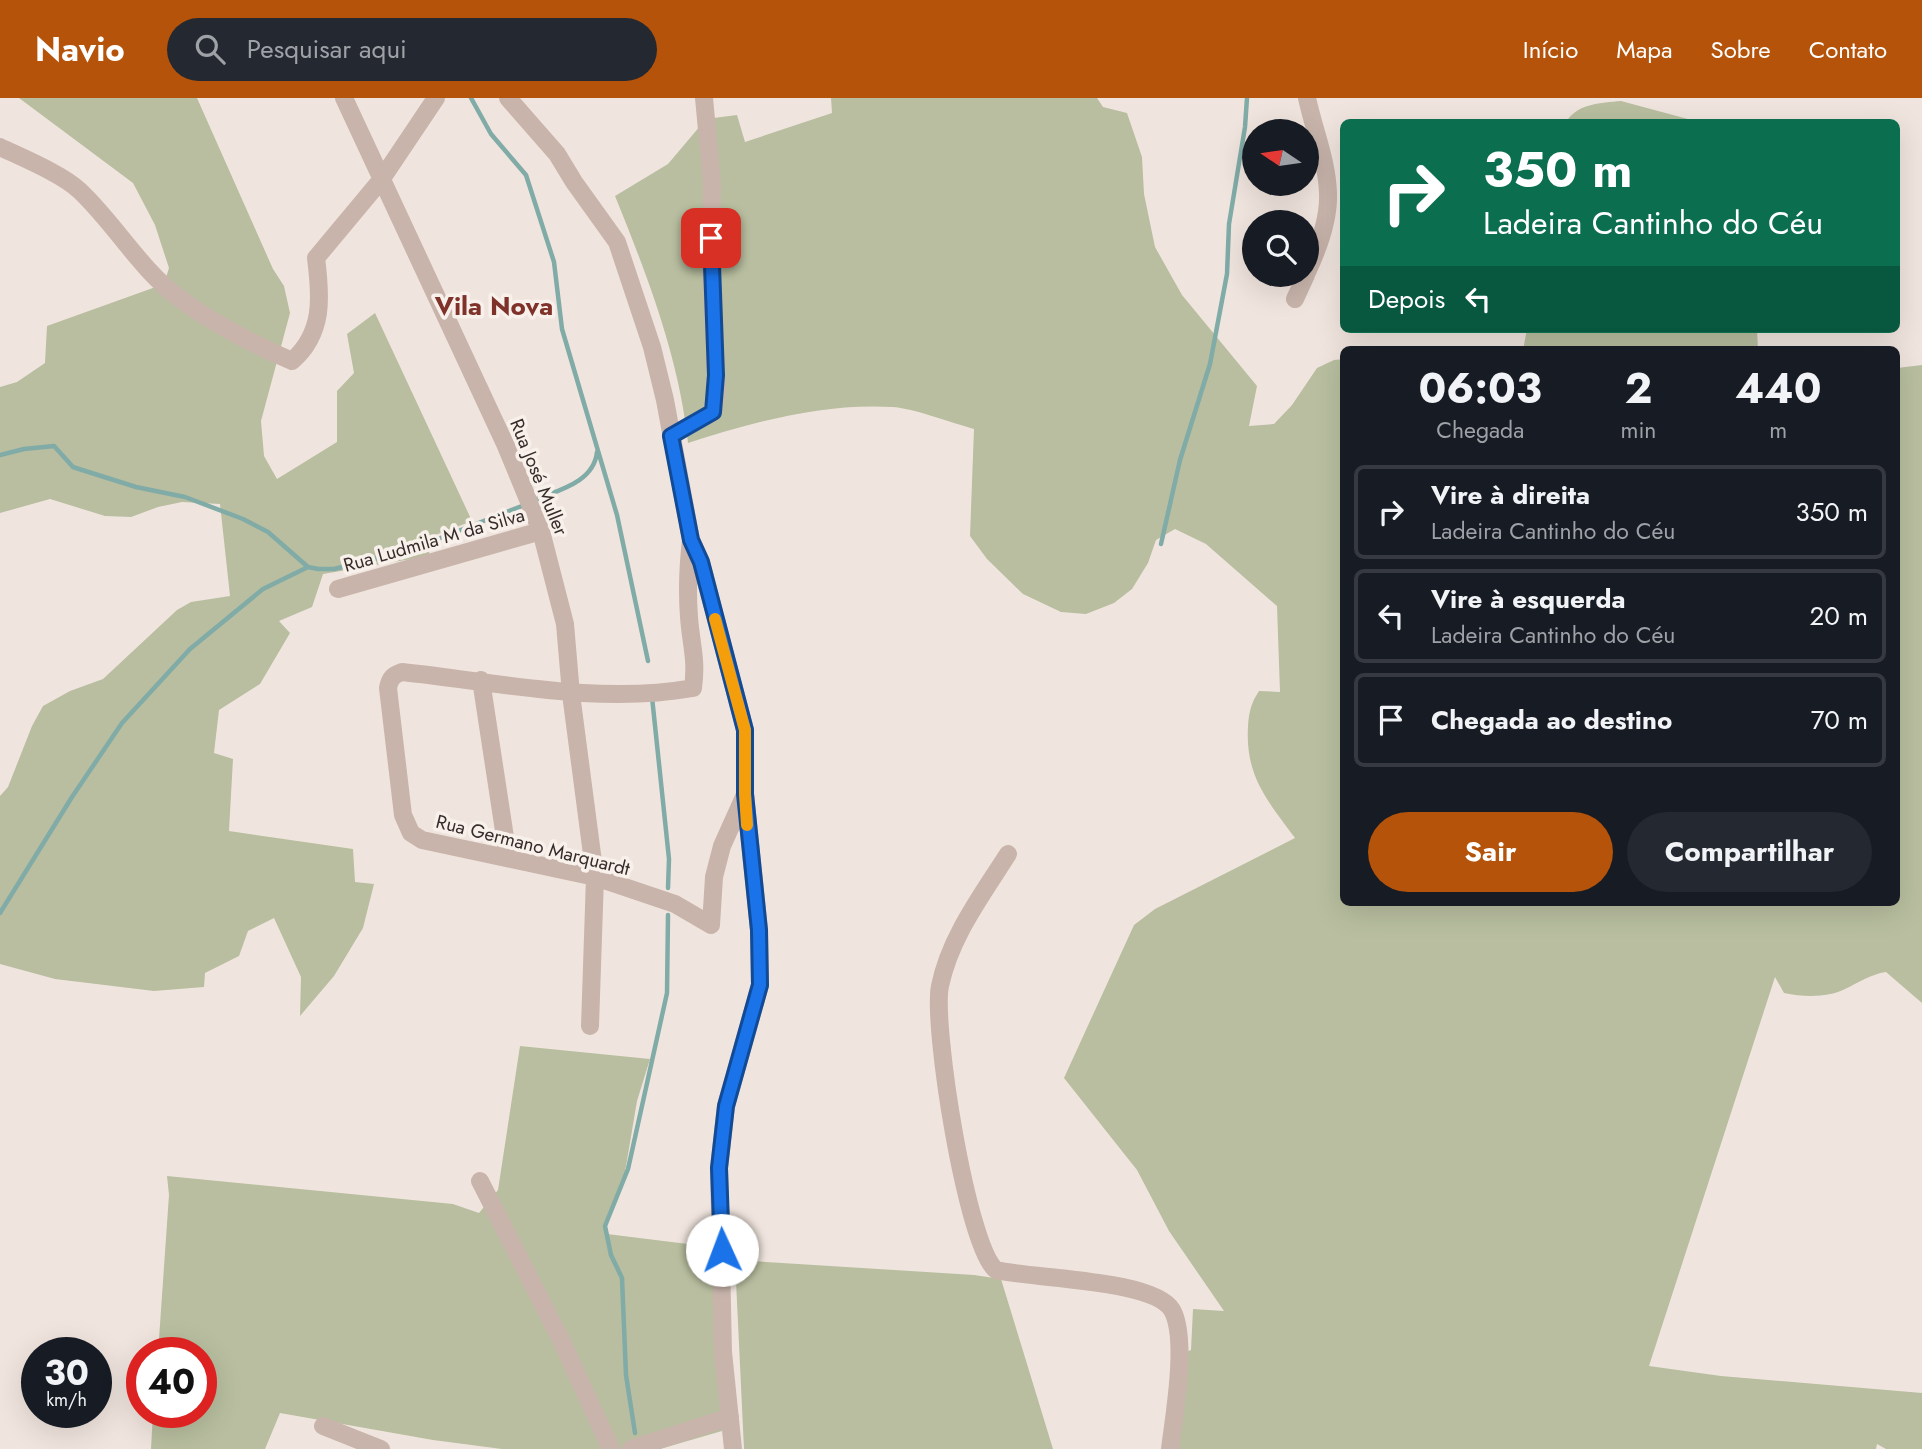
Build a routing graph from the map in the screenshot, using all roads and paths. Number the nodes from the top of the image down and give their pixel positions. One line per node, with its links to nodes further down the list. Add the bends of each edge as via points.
1 (344, 98): 7 (street, Rua José Muller)
2 (436, 98): 7 (street)
3 (508, 98): 11 (street, via 557,154 617,242 652,348)
4 (704, 98): 11 (street, via 712,184 716,393 713,412)
5 (1307, 98): 8 (street, via 1328,196)
6 (0, 147): 7 (street, via 79,189 178,298 257,346 292,361 305,349 317,322 316,258)
7 (381, 180): 12 (street, Rua José Muller)
8 (1319, 238)
9 (1301, 287): 10 (street)
10 (1295, 299)
11 (671, 436): 13 (street)
12 (541, 531): 14 (street, Rua Ludmila M da Silva); 16 (street, Rua José Muller, via 565,624)
13 (691, 540): 16 (street, via 687,572 696,664 693,688); 17 (street, via 701,562 745,730)
14 (338, 589)
15 (481, 680): 16 (street); 19 (street); 19 (street, Rua Germano Marquardt, via 402,672 390,680 403,815 411,833 422,839)
16 (571, 694): 20 (street, Rua José Muller)
17 (745, 794): 20 (street, Rua Germano Marquardt, via 722,846 714,877 711,925 675,904); 23 (street, via 760,985 726,1106 719,1168 723,1352)
18 (1008, 854): 29 (street, via 967,919 940,986 943,1056 963,1182 984,1253 996,1270 1121,1286 1159,1298 1171,1309 1180,1366)
19 (508, 857): 20 (street, Rua Germano Marquardt)
20 (595, 877): 21 (street, Rua José Muller)
21 (590, 1026)
22 (480, 1181): 26 (street)
23 (730, 1418): 27 (street); 28 (street)
24 (323, 1426): 25 (street)
25 (381, 1449)
26 (611, 1449)
27 (631, 1449)
28 (733, 1449)
29 (1170, 1449)

